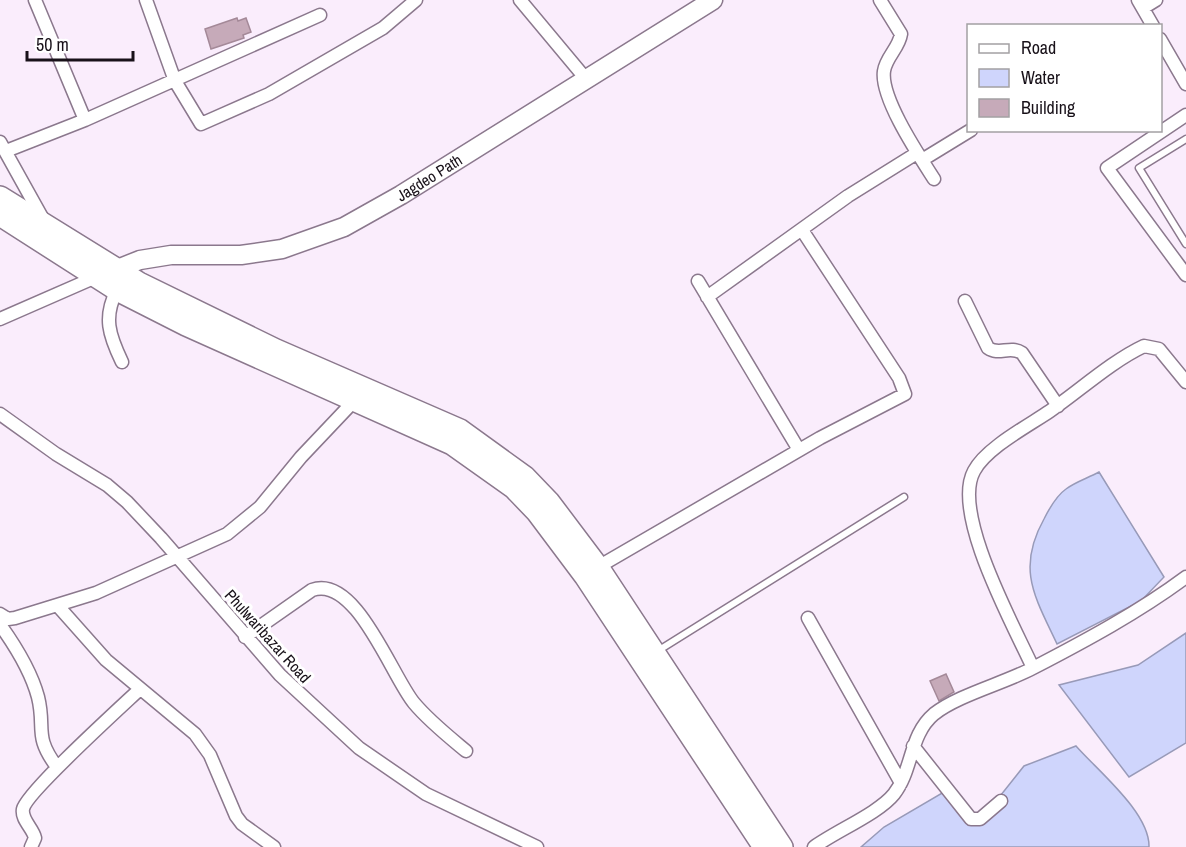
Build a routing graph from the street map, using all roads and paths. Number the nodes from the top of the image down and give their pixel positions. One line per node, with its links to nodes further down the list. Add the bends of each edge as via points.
1 (35, 0): 16 (street)
2 (146, 0): 13 (street)
3 (416, 0): 13 (street, via 383,27 269,94 219,118 201,124)
4 (520, 0): 12 (street)
5 (713, 0): 12 (main road, Jagdeo Path)
6 (880, 0): 22 (street, via 901,34 886,63 884,81 892,106)
7 (1156, 0): 8 (street)
8 (1141, 4): 10 (street)
9 (320, 15): 13 (street)
10 (1152, 24)
11 (1162, 41): 14 (street)
12 (586, 79): 30 (main road, Jagdeo Path, via 344,227 282,249 140,260)
13 (176, 81): 16 (street)
14 (1186, 84)
15 (1186, 115): 17 (street)
16 (85, 120): 21 (street)
17 (1162, 131)
18 (967, 132): 22 (street)
19 (1161, 132): 29 (street, via 1107,168)
20 (1186, 139): 28 (lane, via 1139,168)
21 (3, 147): 26 (street)
22 (920, 157): 23 (street); 27 (street, via 848,196)
23 (934, 179)
24 (0, 197): 26 (highway)
25 (0, 215): 30 (highway)
26 (46, 225): 30 (highway)
27 (802, 230): 32 (street); 41 (street, via 899,378 904,394)
28 (1186, 244)
29 (1186, 275)
30 (109, 279): 34 (street); 35 (street, via 107,320); 36 (highway, via 193,311)
31 (698, 281): 32 (street)
32 (707, 297): 41 (street)
33 (965, 302): 39 (street, via 988,348 1019,352)
34 (0, 319)
35 (122, 362)
36 (311, 374): 38 (highway); 44 (highway, via 459,430 496,454 549,501)
37 (1186, 382): 39 (street, via 1159,350 1144,346)
38 (354, 401): 43 (street, via 248,519 215,540); 53 (highway, via 452,444 514,488 558,538)
39 (1058, 406): 51 (street, via 985,457 969,482 970,513 978,543)
40 (0, 414): 43 (street, Phulwaribazar Road, via 107,485 147,521)
41 (799, 450): 44 (street)
42 (904, 497): 50 (lane)
43 (176, 556): 46 (street); 49 (street, Phulwaribazar Road)
44 (598, 567): 50 (highway)
45 (1186, 577): 51 (street)
46 (58, 606): 48 (street); 52 (street, via 89,643)
47 (808, 618): 57 (street)
48 (2, 621): 56 (street, via 32,681 41,711 43,745)
49 (245, 637): 55 (street, via 312,590 321,587 337,592 375,636 414,704); 62 (street, Phulwaribazar Road, via 305,700 390,771 426,794)
50 (653, 654): 53 (highway)
51 (1033, 669): 54 (street, via 935,713)
52 (140, 689): 56 (street); 61 (street, via 201,741 236,816)
53 (701, 738): 59 (highway)
54 (913, 746): 57 (street); 58 (street, via 971,819 980,819)
55 (466, 751)
56 (57, 767): 60 (street, via 22,810 34,832)
57 (901, 783): 64 (street, via 885,803)
58 (1001, 801)
59 (761, 833): 63 (highway)
60 (31, 847)
61 (274, 847)
62 (537, 847)
63 (782, 847)
64 (814, 847)

